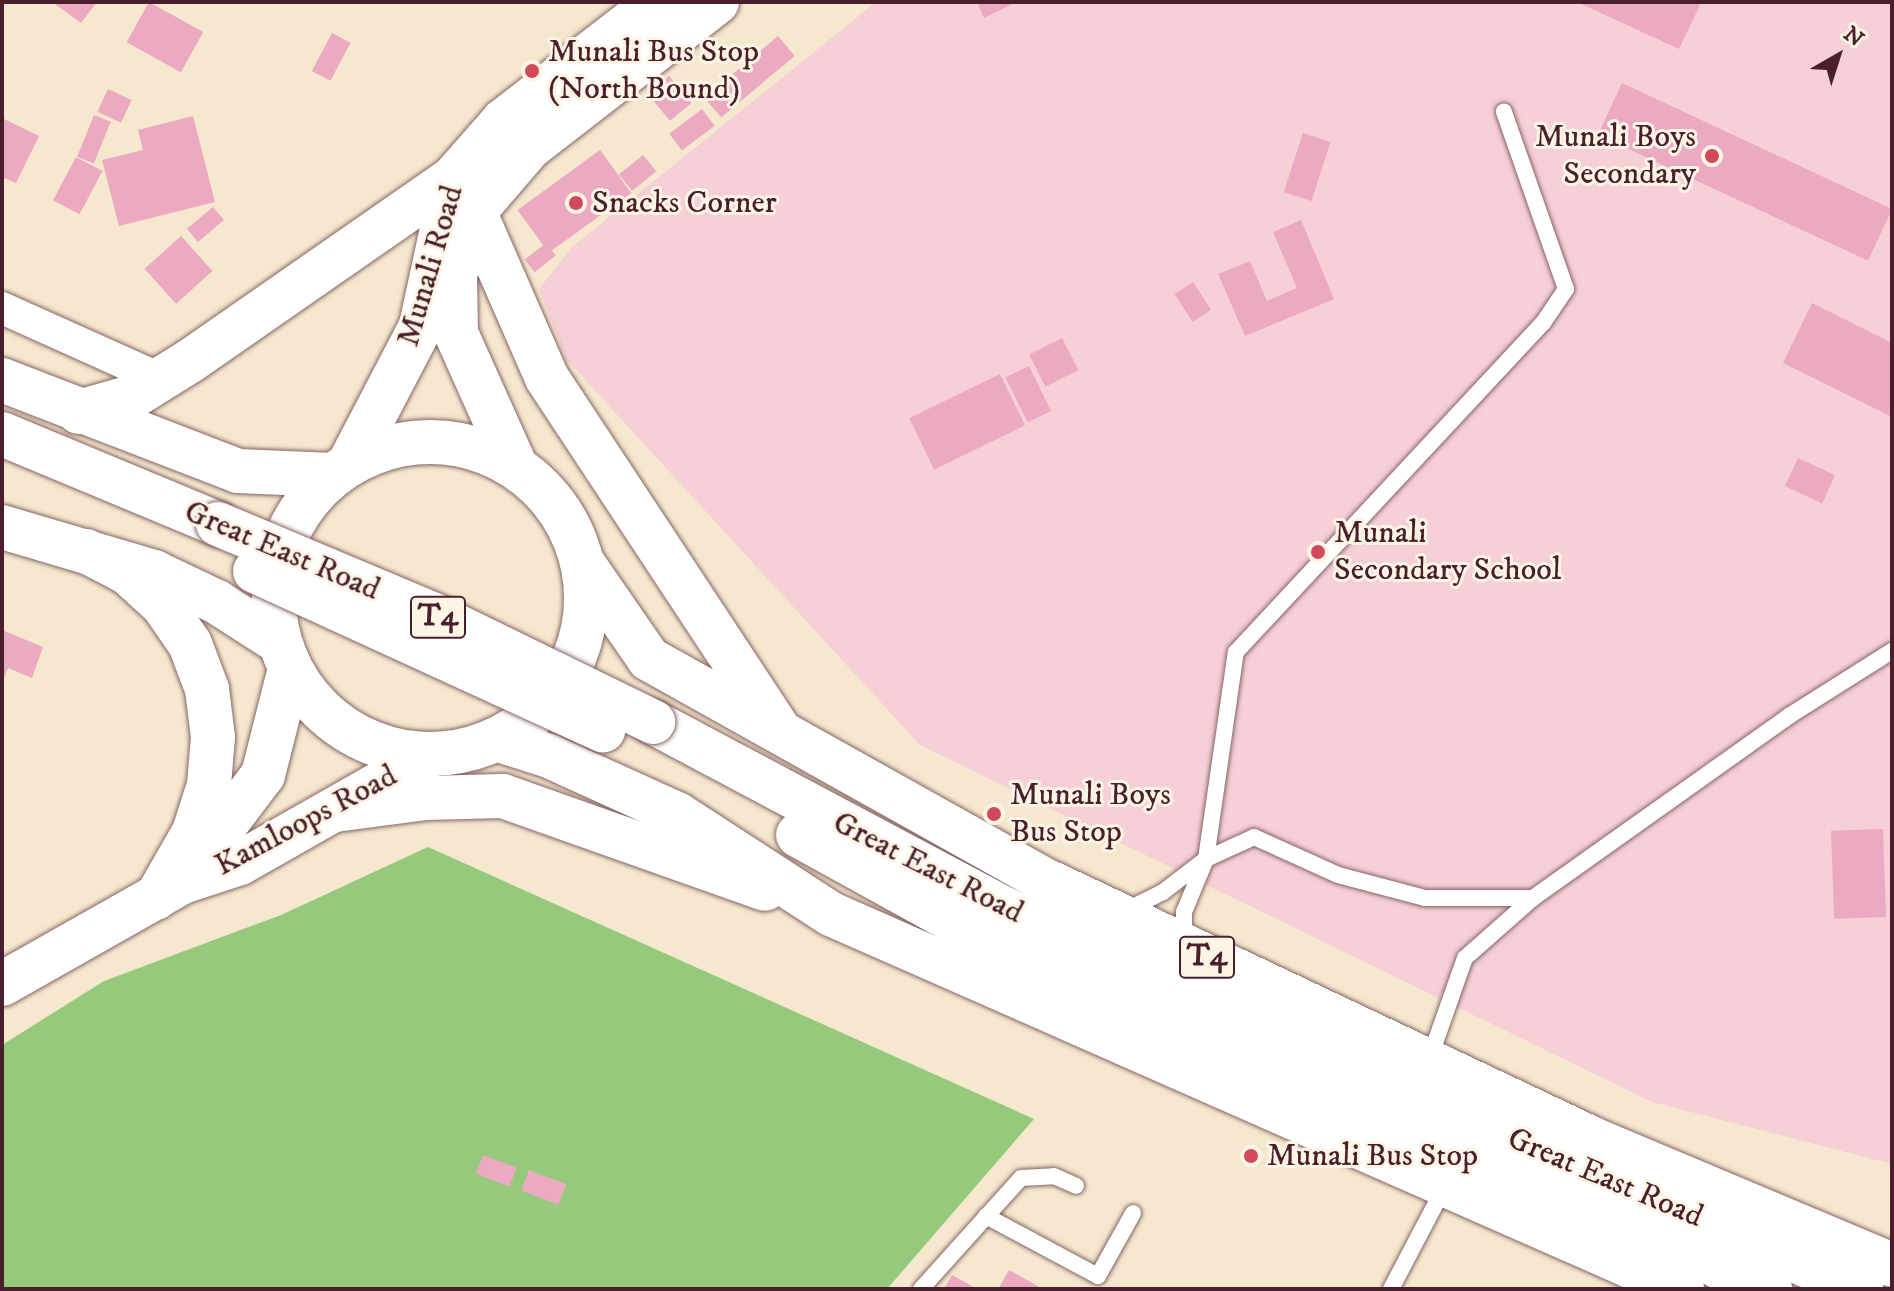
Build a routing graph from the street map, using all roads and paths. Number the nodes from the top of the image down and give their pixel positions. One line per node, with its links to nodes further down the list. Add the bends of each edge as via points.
1 (657, 2): 4 (main road, Munali Road, via 503,121)
2 (717, 2): 4 (main road, Munali Road, via 529,148)
3 (1504, 112): 24 (lane, via 1566,289 1543,323 1236,652)
4 (464, 184): 6 (main road, via 374,228 273,308); 11 (main road, Munali Road, via 455,276 456,333); 12 (main road, Munali Road, via 421,326); 19 (main road, via 547,378)
5 (2, 308): 6 (street)
6 (160, 379): 8 (main road, via 132,397)
7 (2, 380): 8 (main road, Great East Road)
8 (79, 412): 12 (main road, Great East Road, via 238,471)
9 (2, 434): 14 (main road, Great East Road / T4)
10 (2, 463): 14 (main road, Great East Road / T4)
11 (515, 465): 12 (main road, via 484,449 450,442 403,445); 16 (main road, via 546,490 569,523)
12 (341, 470): 18 (main road, via 307,501 284,545 273,605)
13 (2, 527): 15 (main road)
14 (212, 537): 20 (main road, Great East Road / T4, bridge, via 434,615)
15 (86, 551): 18 (main road, via 191,588); 25 (main road, via 128,573 163,605 190,644 207,689 213,737 209,785)
16 (582, 562): 19 (main road, Great East Road / T4, via 649,659); 21 (main road, via 587,598 583,632 570,664 551,694)
17 (1892, 651): 26 (lane, via 1789,716)
18 (285, 655): 22 (main road, via 307,698 360,742 393,753); 25 (main road, Kamloops Road, via 263,775)
19 (781, 732): 28 (main road, Great East Road / T4, via 1045,880)
20 (648, 735): 40 (main road, Great East Road / T4, via 966,927 1226,1051); 41 (main road, Great East Road / T4, via 1007,910 1400,1089)
21 (499, 740): 22 (main road, via 464,752); 27 (main road, via 549,756 677,814)
22 (428, 756): 23 (main road, Kamloops Road)
23 (335, 810): 25 (main road, Kamloops Road, via 240,863); 27 (main road, via 426,798 503,796)
24 (1206, 859): 26 (lane, via 1254,837 1338,875 1425,898); 28 (lane, via 1163,892); 29 (lane, via 1184,912)
25 (169, 890): 30 (main road, Kamloops Road)
26 (1533, 898): 31 (lane, via 1465,958)
27 (831, 914): 32 (main road)
28 (1118, 915): 29 (main road, Great East Road / T4)
29 (1184, 945): 31 (main road, Great East Road / T4)
30 (2, 984)
31 (1429, 1062): 36 (main road, Great East Road / T4, via 1595,1140)
32 (1445, 1184): 38 (lane); 39 (main road)
33 (1076, 1186): 35 (lane, via 1054,1176 1021,1178)
34 (1133, 1213): 35 (lane, via 1098,1276)
35 (986, 1216): 37 (lane)
36 (1892, 1265)
37 (921, 1289)
38 (1391, 1289)
39 (1682, 1289)
40 (1770, 1289)
41 (1861, 1289)

